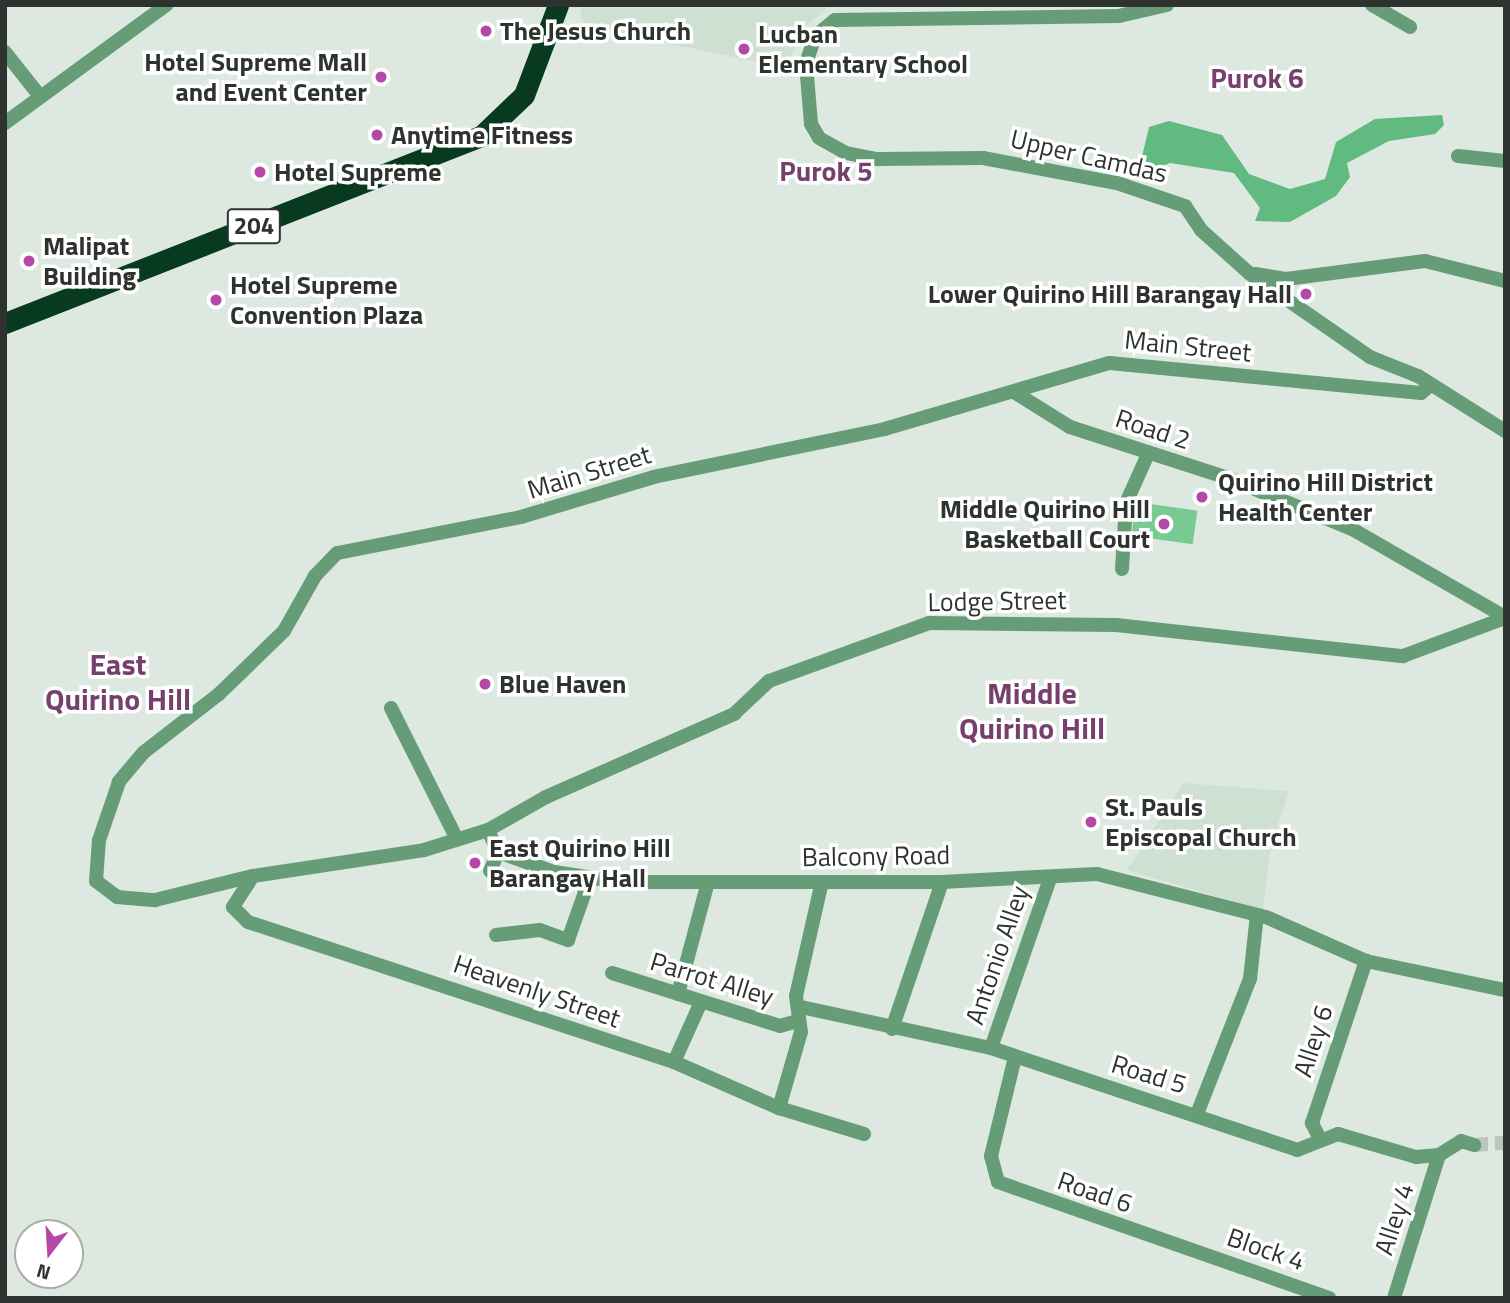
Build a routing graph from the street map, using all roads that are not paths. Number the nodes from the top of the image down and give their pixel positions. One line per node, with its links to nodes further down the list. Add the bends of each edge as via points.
1 (166, 5): 8 (street)
2 (558, 5): 14 (highway, 204, via 524,96 481,136)
3 (1167, 5): 5 (street, via 1119,16)
4 (1372, 5): 6 (street)
5 (967, 10): 12 (street, Upper Camdas, via 853,17 825,25 806,64 811,124 819,138 846,153 878,159 983,158 1160,196 1185,206 1201,230)
6 (1410, 27)
7 (5, 52): 8 (street)
8 (39, 95): 9 (street)
9 (5, 124)
10 (1458, 156): 11 (street)
11 (1505, 161)
12 (1250, 274): 13 (street, via 1286,279 1425,261); 15 (street, Upper Camdas, via 1370,357)
13 (1505, 281)
14 (5, 323)
15 (1428, 387): 16 (street, Main Street, via 1421,393 1109,363); 17 (street, Upper Camdas)
16 (1014, 393): 18 (street, Road 2, via 1070,427); 26 (street, Main Street, via 885,429 654,477 521,517 337,554 269,647 143,753 120,782 104,817 95,874 102,891 155,900)
17 (1505, 431)
18 (1148, 454): 19 (street, via 1126,503); 20 (street, Road 2, via 1240,483 1352,529)
19 (1122, 569)
20 (1505, 618): 22 (street, Lodge Street, via 1403,656 1116,625 929,623 769,681 734,714 546,797)
21 (391, 708): 23 (street)
22 (488, 830): 23 (street); 24 (street)
23 (457, 839): 26 (street, via 372,863)
24 (498, 852): 25 (street); 27 (street, Balcony Road)
25 (490, 871)
26 (253, 876): 43 (street, Heavenly Street, via 233,907 248,922)
27 (590, 878): 30 (street, Balcony Road); 33 (street, via 568,940 540,930)
28 (1050, 879): 29 (street, Balcony Road); 32 (street, Balcony Road, via 1097,874); 41 (street, Antonio Alley)
29 (942, 881): 31 (street, Balcony Road); 40 (street)
30 (708, 882): 31 (street, Balcony Road); 37 (street)
31 (822, 882): 39 (street, via 796,996)
32 (1257, 915): 34 (street, Balcony Road); 45 (street, via 1250,979)
33 (496, 935)
34 (1366, 961): 36 (street, Balcony Road); 47 (street, Alley 6, via 1312,1123)
35 (612, 973): 37 (street, Parrot Alley)
36 (1505, 990)
37 (678, 994): 38 (street, Parrot Alley)
38 (701, 1002): 39 (street, Parrot Alley, via 780,1026); 43 (street)
39 (800, 1014): 40 (street, Road 5); 44 (street, via 801,1032)
40 (892, 1029): 41 (street, Road 5)
41 (991, 1048): 42 (street, Road 5)
42 (1015, 1057): 45 (street, Road 5); 50 (street, Road 6, via 991,1156 992,1177 1078,1214)
43 (674, 1062): 44 (street, Heavenly Street)
44 (779, 1108): 46 (street, Heavenly Street)
45 (1197, 1114): 47 (street, Road 5, via 1297,1150)
46 (864, 1133)
47 (1319, 1137): 49 (street, via 1338,1134 1416,1157)
48 (1474, 1145): 49 (street, via 1461,1141)
49 (1439, 1155): 52 (street, Alley 4)
50 (1186, 1247): 51 (street, Block 4)
51 (1329, 1298)
52 (1394, 1298)

